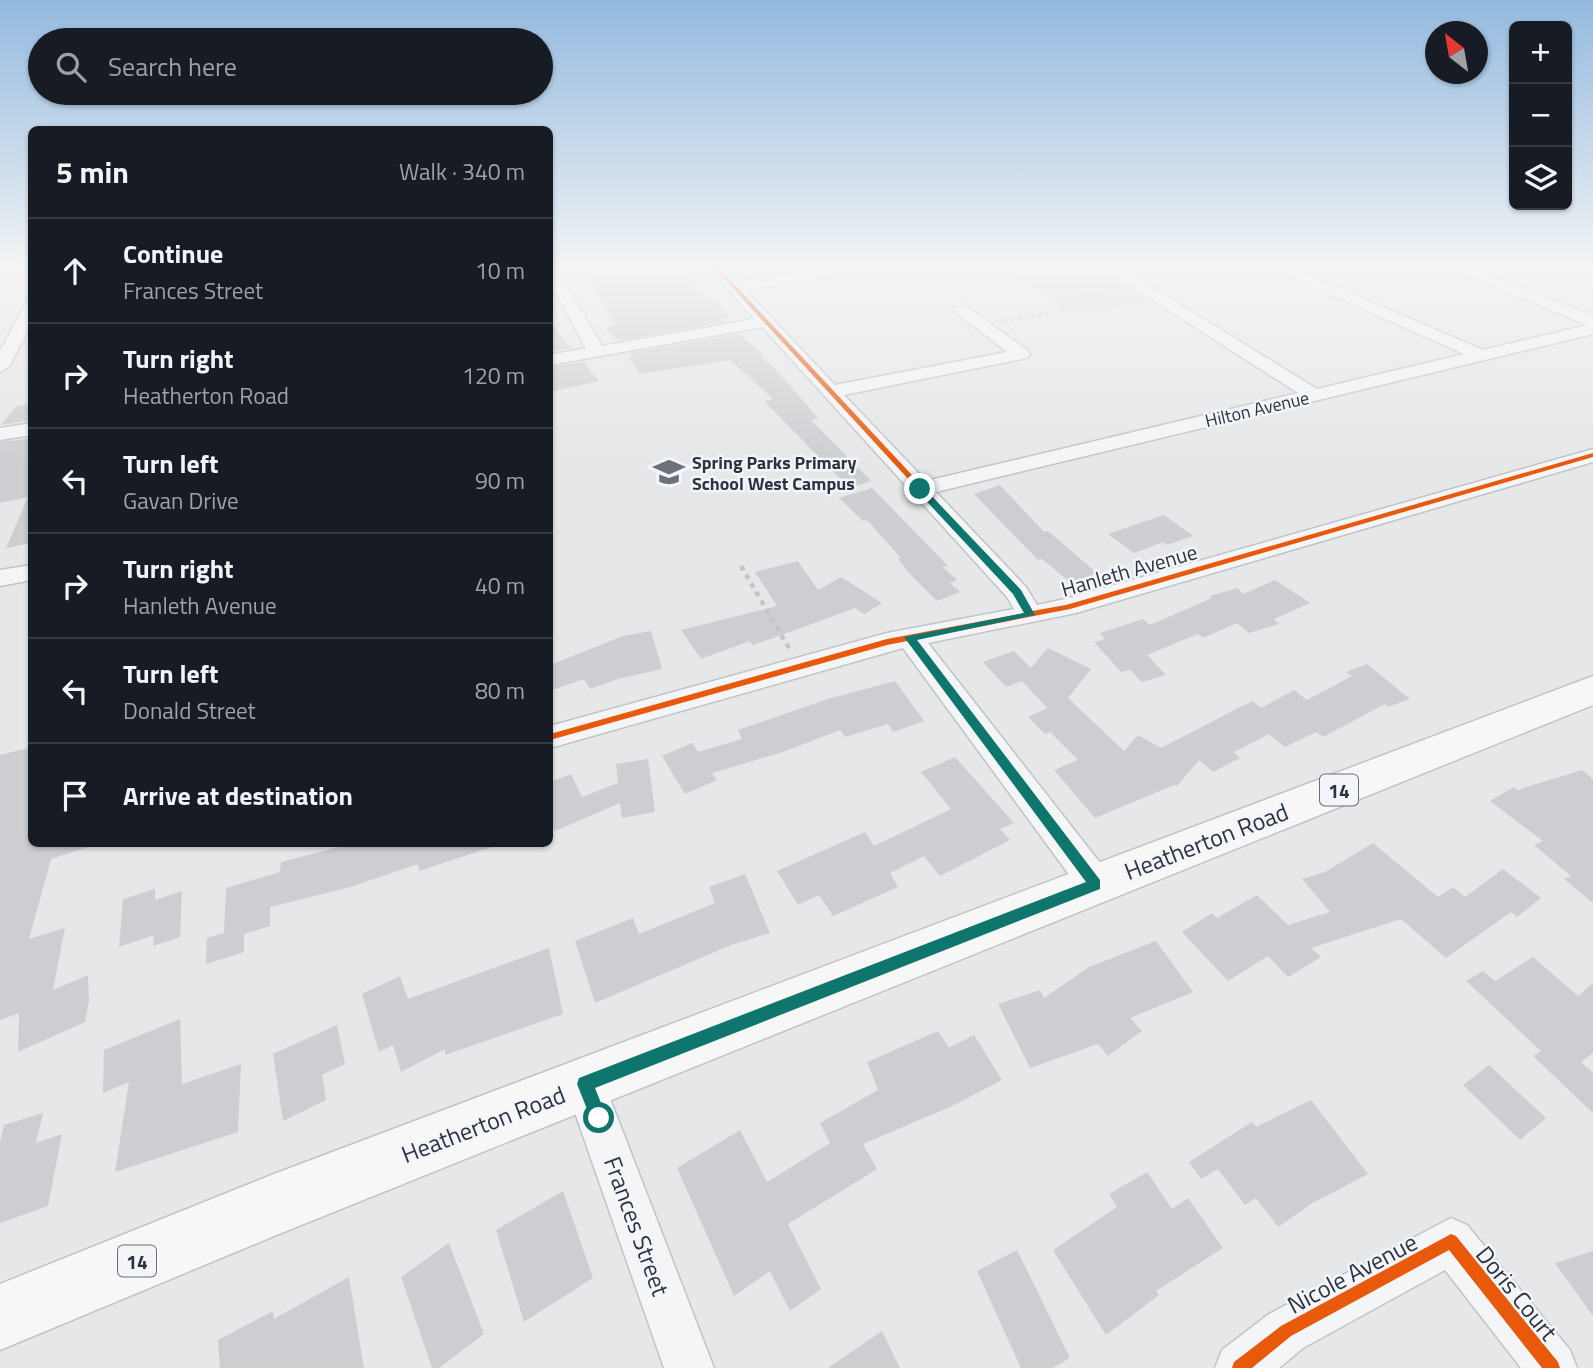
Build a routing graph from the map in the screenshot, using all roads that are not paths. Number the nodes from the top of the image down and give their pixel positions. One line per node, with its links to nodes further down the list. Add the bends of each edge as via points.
1 (18, 333): 12 (street)
2 (586, 333): 9 (street)
3 (704, 333): 9 (street)
4 (775, 333): 13 (street)
5 (992, 333): 13 (street, via 1021,354)
6 (1216, 333): 14 (street)
7 (1428, 333): 10 (street)
8 (1577, 333): 10 (street, Hilton Avenue)
9 (597, 352): 11 (street)
10 (1482, 356): 14 (street, Hilton Avenue)
11 (553, 359)
12 (0, 367)
13 (830, 392): 18 (street)
14 (1314, 395): 18 (street, Hilton Avenue)
15 (28, 430): 16 (street)
16 (0, 434)
17 (1593, 455): 21 (street, Hanleth Avenue)
18 (920, 489): 21 (street, via 1017,593)
19 (28, 573): 20 (street)
20 (0, 578)
21 (1030, 615): 22 (street, Hanleth Avenue)
22 (909, 637): 24 (street, Hanleth Avenue); 25 (street)
23 (1593, 690): 25 (main road, Heatherton Road / 14)
24 (553, 736)
25 (1096, 884): 26 (main road, Heatherton Road / 14)
26 (585, 1084): 28 (main road, Heatherton Road / 14); 29 (street, Frances Street)
27 (1451, 1241): 30 (street, Nicole Avenue, via 1286,1331); 31 (street, Doris Court)
28 (0, 1317)
29 (689, 1368)
30 (1240, 1368)
31 (1552, 1368)

